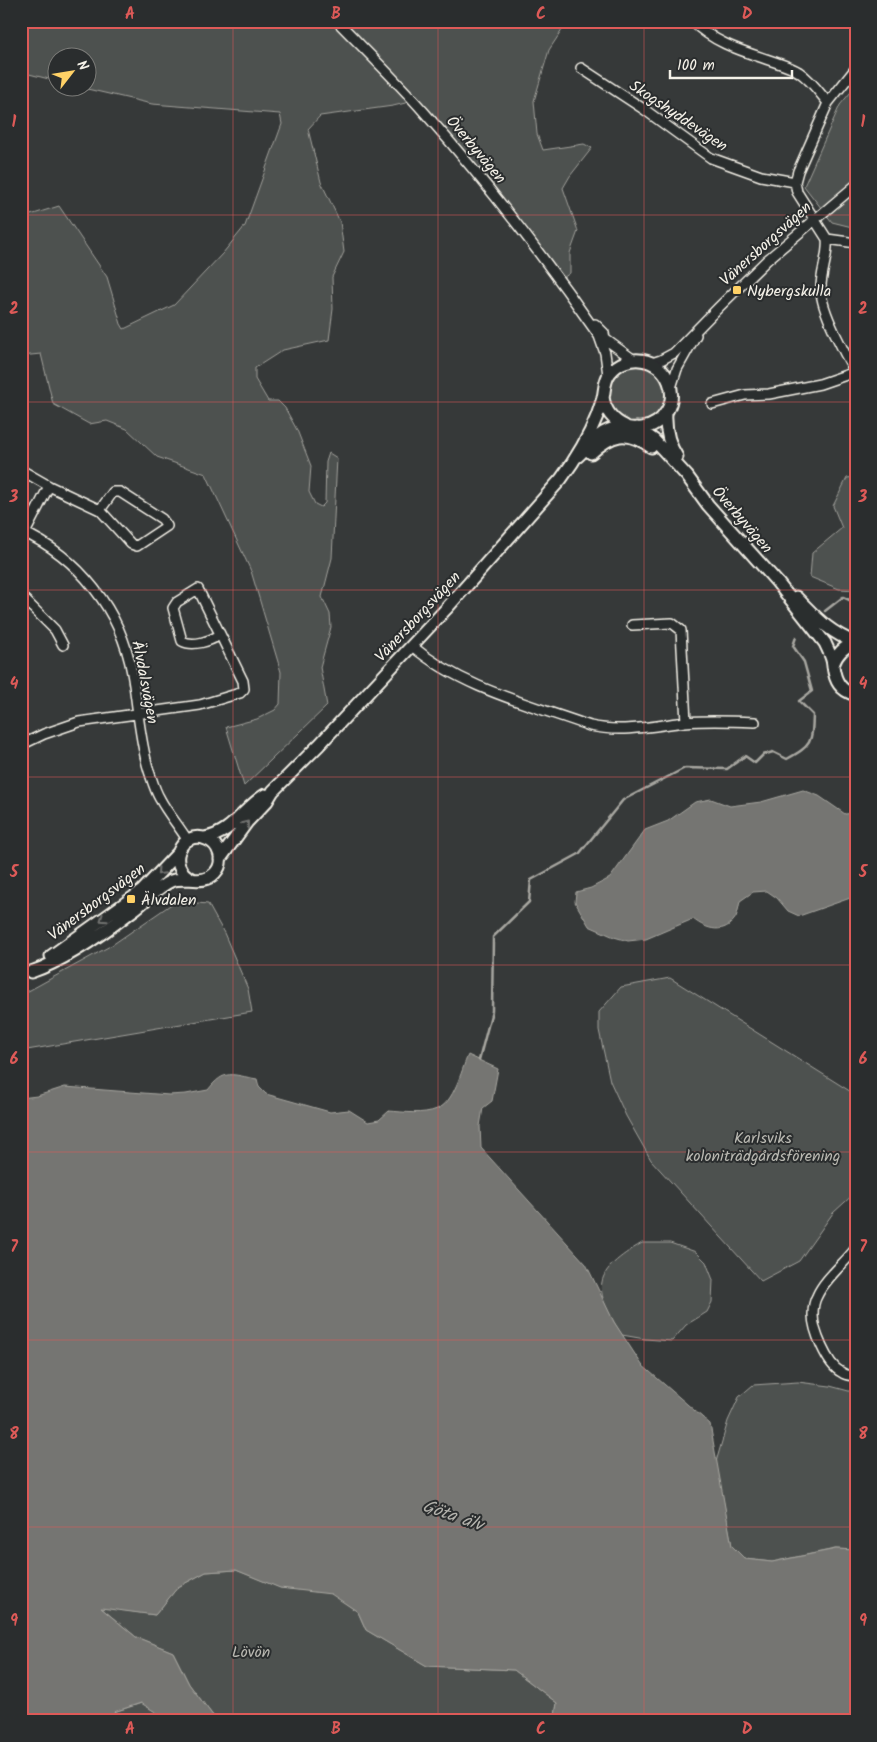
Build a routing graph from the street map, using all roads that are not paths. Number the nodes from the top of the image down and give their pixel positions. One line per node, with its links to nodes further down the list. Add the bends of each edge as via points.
1 (337, 21): 11 (street, Överbyvägen, via 482,179)
2 (692, 21): 5 (street, via 708,35 730,47 798,72)
3 (581, 68): 6 (street, Skogshyddevägen, via 711,158 761,176)
4 (856, 68): 5 (street)
5 (828, 103): 6 (street)
6 (795, 182): 8 (street, via 797,192)
7 (856, 185): 8 (street, Vänersborgsvägen)
8 (814, 219): 9 (street); 12 (street, Vänersborgsvägen)
9 (827, 239): 10 (street); 15 (street, via 821,289 823,303)
10 (856, 243)
11 (579, 308): 13 (street, Överbyvägen, via 604,333 605,339); 16 (street, Överbyvägen, via 599,336)
12 (699, 328): 14 (street, Vänersborgsvägen, via 674,353); 17 (street, Vänersborgsvägen, via 677,369)
13 (634, 360): 14 (main road); 16 (main road, via 619,364)
14 (652, 363): 17 (main road, via 664,373)
15 (855, 372): 19 (street, via 820,384)
16 (608, 376): 18 (main road, Vänersborgsvägen)
17 (671, 388): 20 (main road, Vänersborgsvägen, via 671,402)
18 (603, 397): 21 (main road, via 610,415); 23 (main road, Vänersborgsvägen)
19 (712, 404)
20 (666, 414): 22 (main road, via 654,424); 25 (main road, Överbyvägen, via 670,445)
21 (625, 426): 22 (main road, Vänersborgsvägen); 23 (main road, Vänersborgsvägen, via 608,430)
22 (637, 428): 25 (main road, Överbyvägen, via 658,444)
23 (577, 458): 26 (main road, Vänersborgsvägen)
24 (21, 470): 27 (street)
25 (687, 476): 28 (main road, Överbyvägen)
26 (561, 479): 28 (main road, via 609,439 630,436 654,449 688,489); 37 (main road, Vänersborgsvägen)
27 (49, 486): 29 (street); 30 (street)
28 (708, 504): 31 (main road, Överbyvägen)
29 (100, 510): 29 (street, via 131,544 137,546 167,526 162,519 120,492 113,492)
30 (23, 535): 40 (street, Älvdalsvägen, via 52,549 81,572 102,598 119,629 128,656)
31 (777, 582): 35 (main road, Överbyvägen, via 838,636); 38 (main road, Överbyvägen, via 825,643)
32 (21, 596): 36 (street, via 54,630)
33 (632, 625): 41 (street, via 672,623 681,630)
34 (220, 635): 34 (street, via 198,589 173,608 182,641 188,644); 40 (street, via 243,680 244,689 240,693 200,705)
35 (856, 643): 38 (main road, Överbyvägen, via 840,652)
36 (62, 645)
37 (412, 646): 41 (street, via 438,666 472,684 590,726 626,730); 44 (main road, Vänersborgsvägen)
38 (834, 665): 39 (main road, Överbyvägen, via 838,684)
39 (854, 696)
40 (138, 715): 43 (street, via 79,722); 46 (street, Älvdalsvägen, via 148,770 159,798)
41 (686, 722): 42 (street)
42 (755, 722)
43 (21, 745)
44 (273, 791): 45 (main road, Vänersborgsvägen, via 242,812 224,832); 48 (main road, Vänersborgsvägen, one-way to 44)
45 (205, 838): 46 (main road, Vänersborgsvägen); 48 (main road, via 217,846)
46 (188, 840): 47 (main road, Vänersborgsvägen)
47 (178, 853): 49 (main road, via 180,869); 50 (main road, Vänersborgsvägen, one-way to 50, via 142,891)
48 (220, 859): 49 (main road, Vänersborgsvägen, via 219,867 212,875 203,880)
49 (192, 879): 50 (main road, Vänersborgsvägen, via 172,880 106,930)
50 (26, 975)
51 (856, 1248): 52 (street, via 820,1289 813,1314 826,1355 841,1372)
52 (856, 1375)

